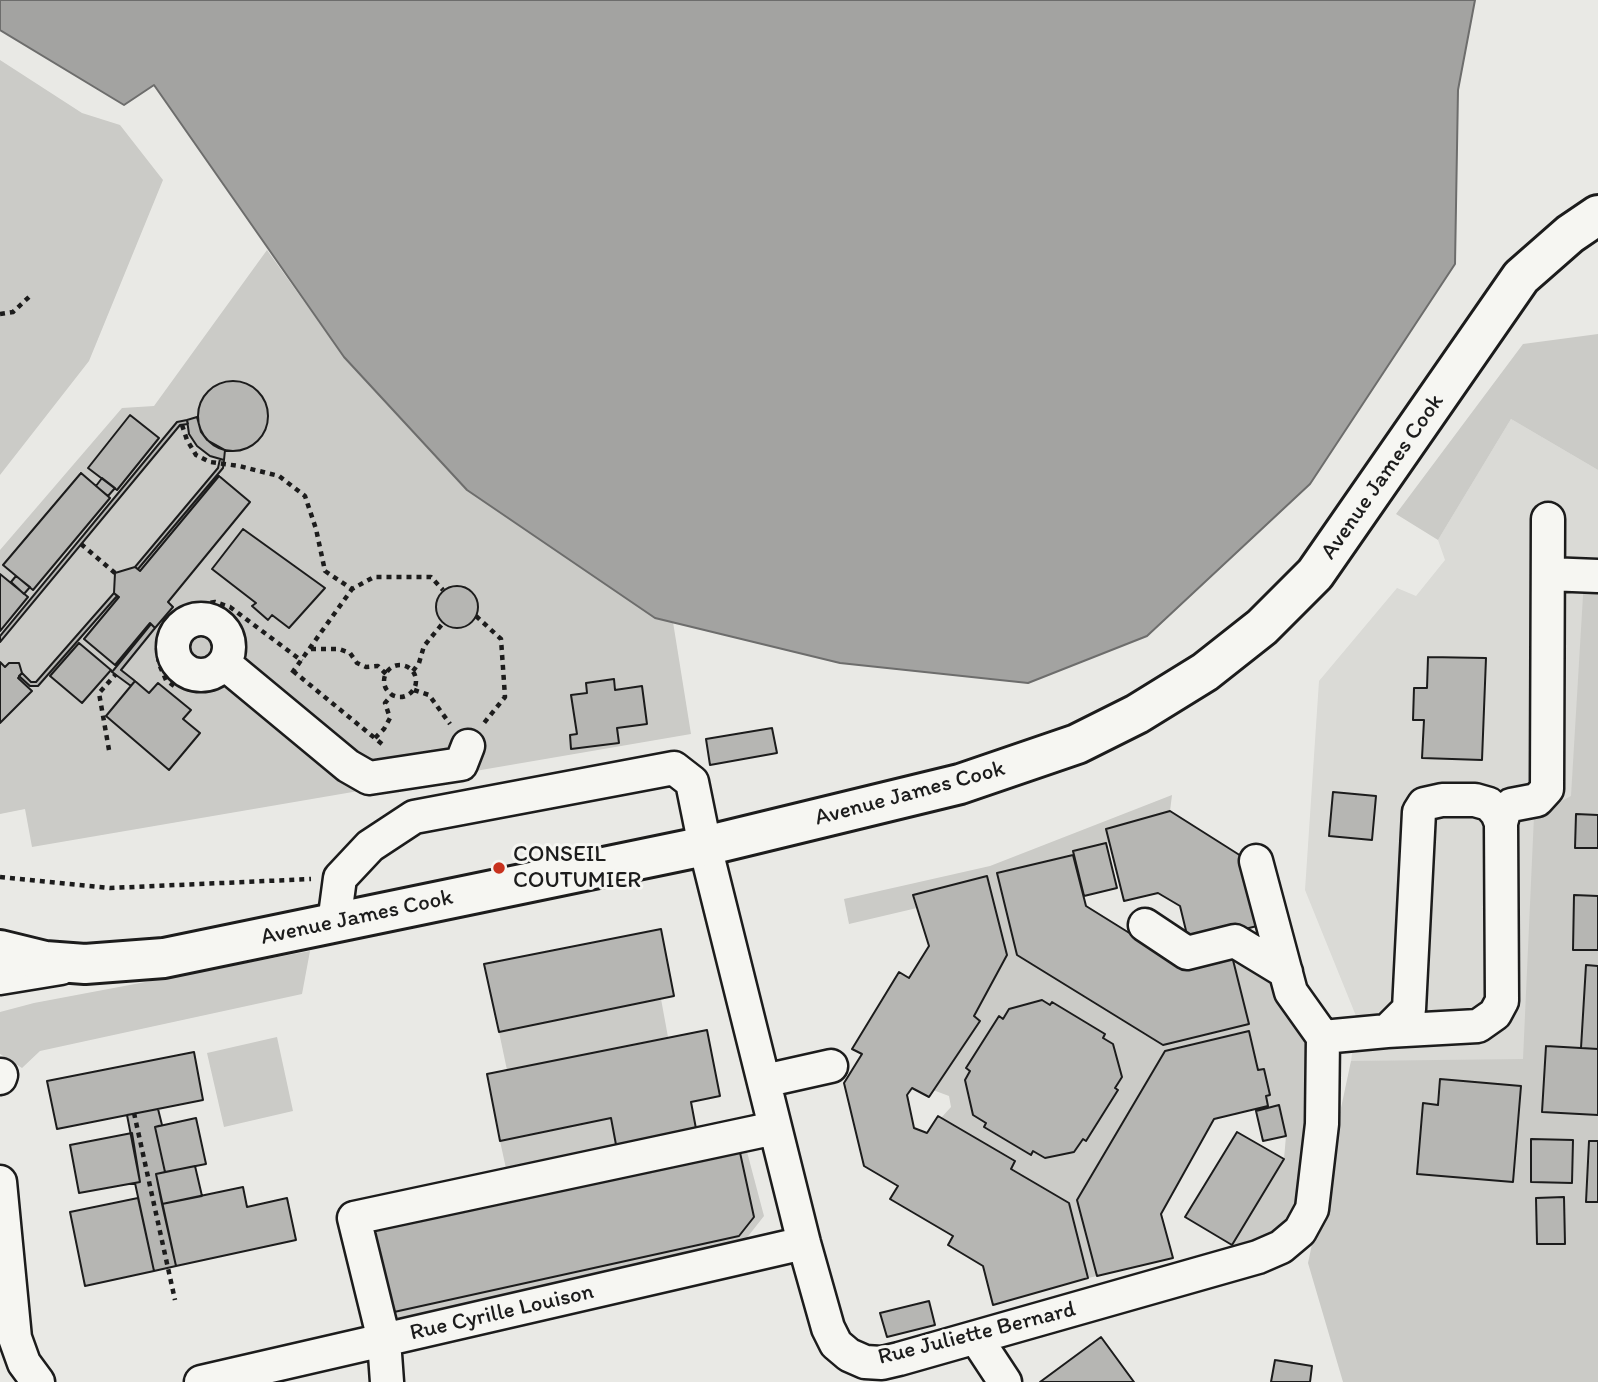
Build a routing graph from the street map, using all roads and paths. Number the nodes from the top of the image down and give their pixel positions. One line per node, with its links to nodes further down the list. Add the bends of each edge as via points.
1 (1598, 215): 29 (main road, Avenue James Cook, via 1521,277 1315,574 1262,627 1205,673 1077,744 960,784)
2 (30, 296): 3 (path, via 13,312)
3 (0, 314)
4 (182, 425): 10 (path, via 197,455 279,476 305,496 326,571)
5 (1548, 519): 8 (street)
6 (82, 544): 7 (path)
7 (115, 573)
8 (1548, 574): 9 (street); 28 (street, via 1547,789 1537,800 1511,805)
9 (1598, 576)
10 (352, 589): 11 (path, via 374,577 431,577); 15 (path)
11 (443, 590)
12 (476, 616): 24 (path, via 501,639 505,697)
13 (443, 623): 17 (path)
14 (171, 624): 22 (street, via 173,656 184,670 201,676 225,664)
15 (311, 649): 16 (path); 19 (path, via 339,649 350,653 357,663 378,666)
16 (293, 671): 22 (path); 23 (path)
17 (413, 671): 19 (path, via 398,665); 20 (path)
18 (116, 674): 26 (path, via 99,693)
19 (386, 674): 21 (path, via 385,688)
20 (414, 690): 21 (path, via 403,698); 24 (path, via 429,695)
21 (392, 695): 23 (path, via 385,703 390,718)
22 (270, 701): 24 (street, via 369,778)
23 (375, 738): 25 (path)
24 (468, 741): 27 (street, via 468,773)
25 (384, 745)
26 (109, 750)
27 (476, 804): 29 (street, Rue Juliette Bernard, via 674,768 692,782); 32 (street, Rue Juliette Bernard, via 414,817 370,846)
28 (1501, 823): 39 (street, via 1499,1007 1478,1026); 39 (street, via 1489,804 1475,800 1442,800 1424,804 1419,812 1409,1009)
29 (705, 846): 33 (main road, Avenue James Cook); 42 (street, Rue Juliette Bernard)
30 (1256, 861): 37 (street)
31 (0, 877): 32 (path, via 110,888)
32 (340, 878): 33 (street)
33 (334, 923): 36 (main road, Avenue James Cook, via 164,958)
34 (1145, 925): 37 (street, via 1187,953 1235,941)
35 (0, 950): 36 (main road, Avenue James Cook, via 45,961)
36 (85, 964): 38 (street)
37 (1286, 972): 40 (street, via 1291,992)
38 (0, 978)
39 (1387, 1031): 40 (street)
40 (1323, 1037): 48 (street, Rue Juliette Bernard, via 1322,1124 1312,1209 1300,1231 1281,1247 1258,1257)
41 (831, 1066): 42 (street)
42 (764, 1081): 44 (street, Rue Juliette Bernard)
43 (134, 1113): 47 (path)
44 (775, 1128): 46 (street, Rue Juliette Bernard); 49 (street, via 355,1218)
45 (0, 1182): 50 (street, via 15,1338 24,1363)
46 (804, 1243): 48 (street, Rue Juliette Bernard, via 828,1328 849,1355 882,1363); 49 (street, Rue Cyrille Louison)
47 (175, 1300)
48 (976, 1338): 53 (street)
49 (384, 1340): 51 (street, Rue Cyrille Louison); 52 (street)
50 (38, 1382)
51 (201, 1382)
52 (387, 1382)
53 (1005, 1382)

